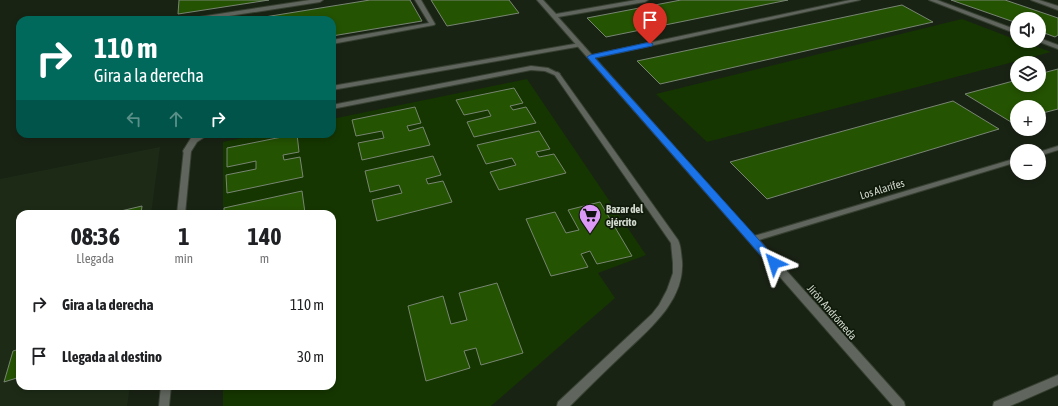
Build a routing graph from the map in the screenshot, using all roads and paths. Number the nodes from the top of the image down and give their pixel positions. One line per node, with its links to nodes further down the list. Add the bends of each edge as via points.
1 (320, 0): 9 (street)
2 (418, 0): 12 (street, via 432,24)
3 (540, 0): 10 (street, Jirón Andrómeda)
4 (645, 0): 10 (street)
5 (857, 0): 16 (street)
6 (932, 0): 11 (street)
7 (1034, 0): 8 (street)
8 (1058, 8)
9 (218, 16)
10 (554, 16): 14 (street, Jirón Andrómeda)
11 (1010, 29)
12 (336, 41)
13 (1046, 43): 15 (street)
14 (580, 45): 16 (street, Jirón Andrómeda); 17 (street)
15 (1058, 47)
16 (590, 57): 24 (street, Jirón Andrómeda)
17 (336, 87)
18 (336, 106): 28 (street, via 531,68 546,69 557,74 675,242 678,257 678,272 667,303)
19 (198, 138): 23 (street, via 187,151)
20 (1058, 148): 21 (street)
21 (1046, 152)
22 (1010, 162): 24 (street, Los Alarifes)
23 (181, 210)
24 (753, 239): 29 (street, Jirón Andrómeda)
25 (1058, 380): 30 (street)
26 (166, 390): 27 (street)
27 (164, 406)
28 (562, 406)
29 (900, 406)
30 (998, 406)

